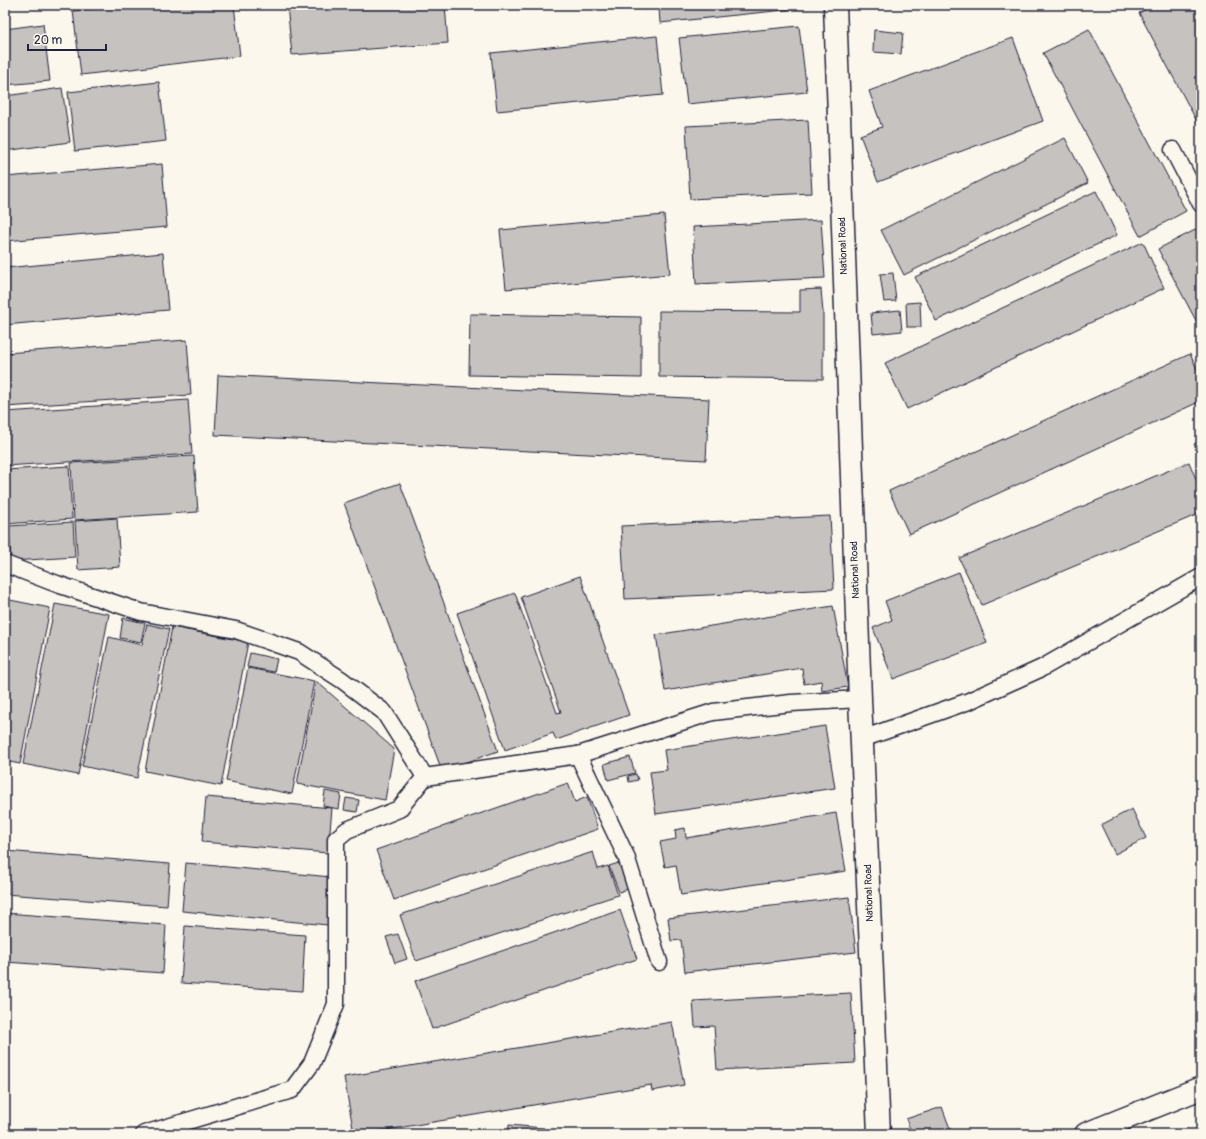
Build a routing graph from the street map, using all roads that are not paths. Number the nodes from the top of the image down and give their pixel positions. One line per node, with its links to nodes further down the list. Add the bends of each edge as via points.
1 (835, 5): 6 (main road, National Road)
2 (1173, 150): 3 (lane)
3 (1201, 204)
4 (5, 564): 9 (lane, via 141,612 236,630 299,652 384,712)
5 (1201, 577): 7 (lane, via 1042,668 969,701)
6 (860, 699): 7 (main road, National Road); 8 (lane, via 712,712)
7 (862, 739): 13 (main road, National Road)
8 (578, 755): 9 (lane); 10 (lane, via 626,856)
9 (425, 777): 12 (lane, via 399,809 347,830 336,839 336,1004 312,1063 292,1090)
10 (659, 962)
11 (1201, 1088): 14 (main road)
12 (144, 1134)
13 (880, 1134)
14 (1086, 1134)

